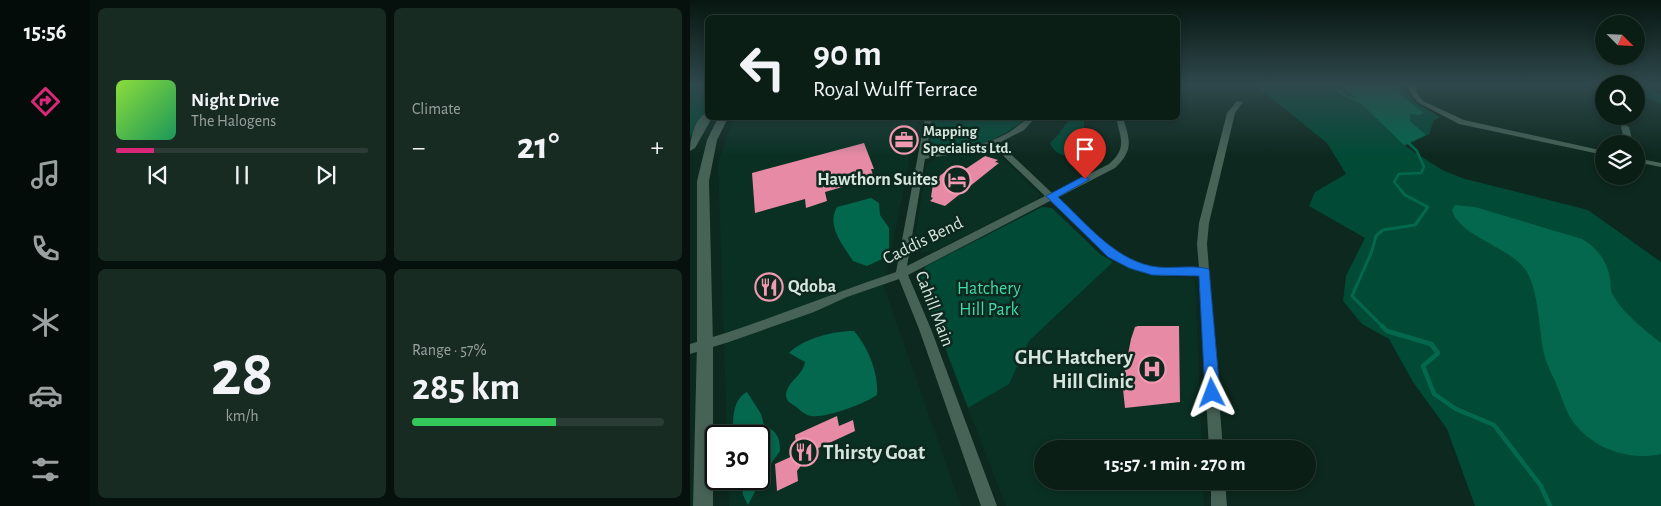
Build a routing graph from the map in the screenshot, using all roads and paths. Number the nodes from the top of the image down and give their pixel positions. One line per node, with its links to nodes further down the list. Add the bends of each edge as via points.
1 (1234, 109): 17 (street, via 1204,223)
2 (1434, 109): 12 (street, via 1452,118 1493,130)
3 (706, 120): 11 (main road)
4 (722, 120): 19 (main road, via 712,140 703,181)
5 (928, 120): 13 (street, Cahill Main)
6 (1030, 120): 10 (street)
7 (1121, 120): 16 (street, Caddis Bend, via 1127,144 1122,156 1112,166)
8 (1625, 126): 9 (street)
9 (1627, 135)
10 (993, 142): 13 (street); 16 (street)
11 (690, 148)
12 (1595, 151)
13 (921, 157): 18 (street, Cahill Main, via 902,256)
14 (1645, 162): 15 (street)
15 (1661, 166)
16 (1052, 196): 17 (street, via 1098,242 1122,260 1162,272); 18 (street, Caddis Bend)
17 (1205, 272): 20 (street)
18 (902, 274): 19 (street, Caddis Bend, via 810,309); 23 (street, Cahill Main)
19 (697, 346): 22 (main road)
20 (1215, 440)
21 (1218, 490): 24 (street)
22 (703, 506)
23 (989, 506)
24 (1219, 506)

